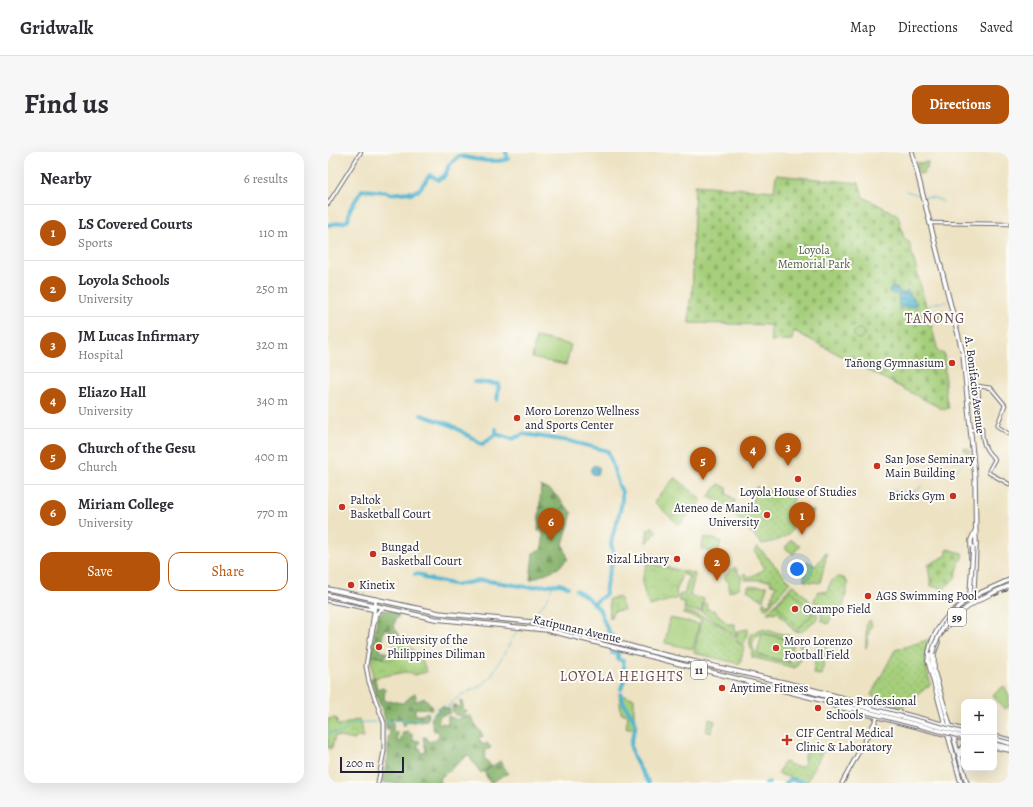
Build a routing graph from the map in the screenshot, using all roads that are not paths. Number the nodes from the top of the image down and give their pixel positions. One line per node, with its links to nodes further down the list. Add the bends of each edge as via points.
1 (361, 152): 3 (street)
2 (912, 152): 4 (main road, A. Bonifacio Avenue)
3 (328, 202)
4 (930, 223): 5 (street); 6 (main road, A. Bonifacio Avenue, via 961,344)
5 (1009, 224)
6 (967, 399): 7 (main road, A. Bonifacio Avenue); 8 (street, via 980,400 978,386 991,388 1005,405 997,426)
7 (970, 430): 9 (street, via 982,428 984,445 995,459 989,471 990,475); 10 (main road, A. Bonifacio Avenue, via 975,478)
8 (1009, 434)
9 (1009, 484)
10 (975, 529): 13 (main road, A. Bonifacio Avenue, via 971,540); 14 (main road, A. Bonifacio Avenue); 29 (main road, bridge, via 970,594 945,624 934,644 931,660)
11 (1009, 580): 16 (main road, 59)
12 (1009, 586): 29 (main road, 59, via 965,609 950,622 934,653)
13 (969, 588): 14 (main road, via 972,592); 27 (main road, A. Bonifacio Avenue, via 966,597)
14 (974, 588): 16 (main road)
15 (328, 589): 17 (main road, Katipunan Avenue)
16 (988, 589): 27 (main road, 59)
17 (338, 591): 19 (main road); 20 (main road, Katipunan Avenue)
18 (328, 595): 19 (main road, Katipunan Avenue)
19 (336, 597): 22 (main road, Katipunan Avenue)
20 (376, 599): 23 (main road); 26 (main road, Katipunan Avenue / 11)
21 (328, 601): 25 (street)
22 (369, 604): 23 (main road, Katipunan Avenue); 25 (main road)
23 (376, 605): 24 (main road, Katipunan Avenue / 11); 25 (main road); 26 (main road, via 379,601)
24 (384, 607): 28 (main road, via 376,614); 31 (main road, Katipunan Avenue / 11, via 435,619 547,630)
25 (374, 610): 28 (main road)
26 (425, 610): 30 (main road, Katipunan Avenue / 11, via 552,624 648,651)
27 (954, 610): 37 (main road, 59, via 938,628 928,656)
28 (369, 646): 60 (main road, via 367,676 383,719 384,730 383,758)
29 (934, 671): 36 (main road, 59)
30 (781, 682): 32 (main road, Katipunan Avenue / 11); 33 (main road, Katipunan Avenue / 11)
31 (818, 699): 32 (main road, Katipunan Avenue / 11); 34 (main road, Katipunan Avenue / 11)
32 (852, 706): 42 (main road, Katipunan Avenue / 11, bridge); 47 (main road, Katipunan Avenue / 11, bridge)
33 (913, 717): 35 (main road, Katipunan Avenue / 11); 38 (main road, via 916,722)
34 (877, 718): 38 (main road, Katipunan Avenue / 11); 61 (main road)
35 (924, 720): 37 (main road, Katipunan Avenue / 11); 40 (main road)
36 (949, 721): 39 (main road, 59); 41 (main road)
37 (945, 725): 39 (main road, Katipunan Avenue / 11); 45 (main road, 59)
38 (911, 726): 40 (main road, Katipunan Avenue / 11)
39 (950, 727): 41 (main road, Katipunan Avenue / 11); 46 (main road, 59)
40 (922, 729): 44 (main road, Katipunan Avenue / 11)
41 (958, 729): 43 (main road, Katipunan Avenue / 11)
42 (961, 730)
43 (961, 730)
44 (939, 733): 45 (main road, Katipunan Avenue / 11); 55 (main road)
45 (948, 735): 46 (main road, Katipunan Avenue / 11); 55 (main road, 59)
46 (953, 737): 48 (main road, Katipunan Avenue / 11); 59 (main road, 59)
47 (961, 737)
48 (961, 738)
49 (1009, 740): 50 (main road)
50 (997, 742)
51 (997, 742): 53 (main road, bridge)
52 (997, 743): 56 (main road)
53 (1009, 743)
54 (997, 744): 58 (main road)
55 (950, 745): 62 (main road, 59)
56 (1009, 747)
57 (961, 749): 59 (main road)
58 (1009, 750)
59 (960, 759): 63 (main road, 59)
60 (378, 783)
61 (842, 783)
62 (961, 783)
63 (967, 783)

